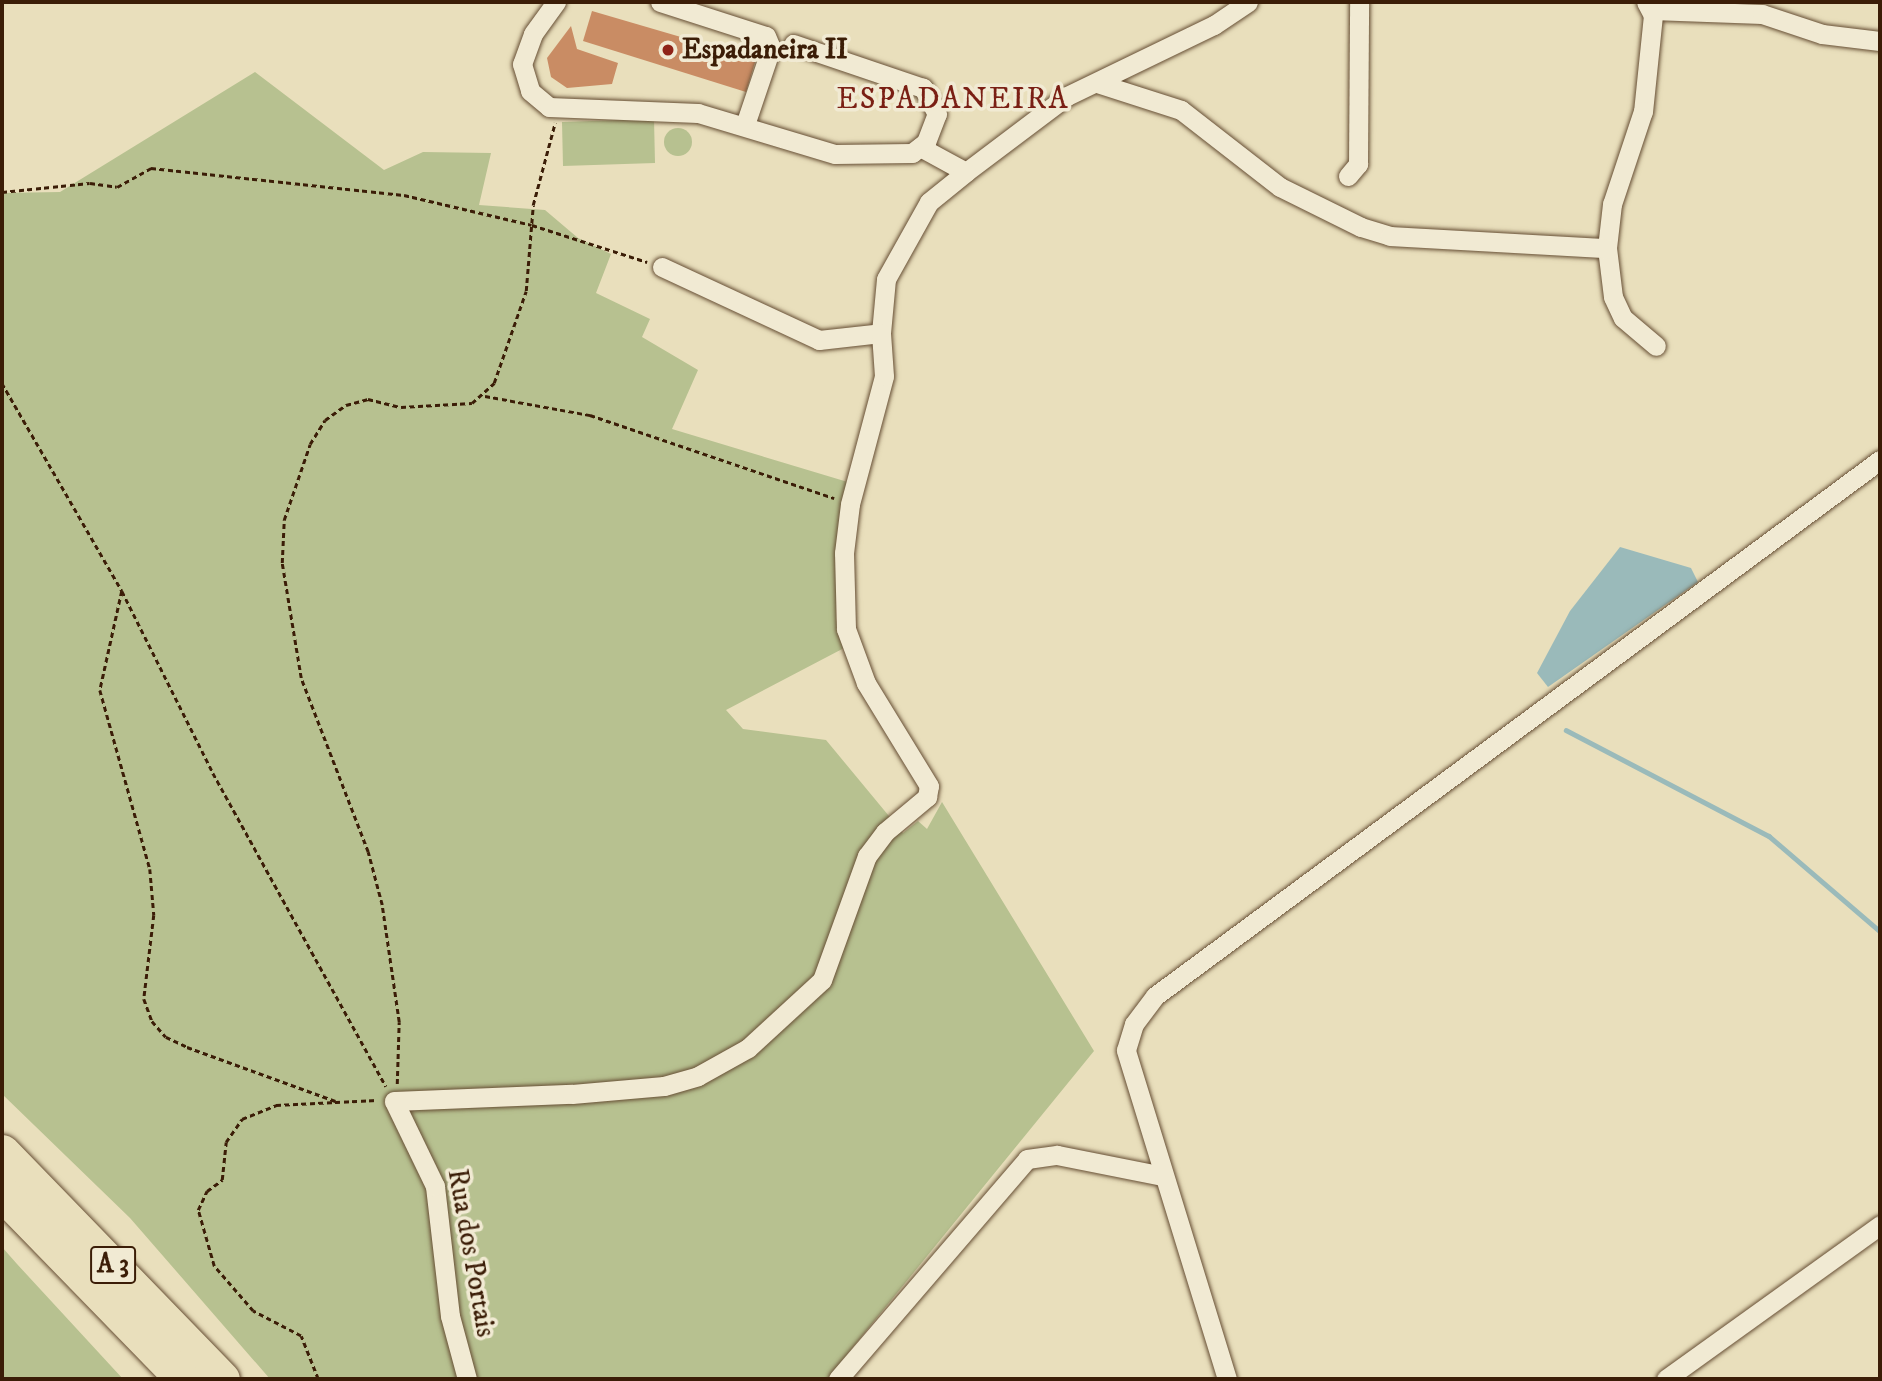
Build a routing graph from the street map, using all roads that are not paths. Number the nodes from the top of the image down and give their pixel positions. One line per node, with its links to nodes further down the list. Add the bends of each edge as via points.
1 (556, 2): 9 (street, via 533,34 522,64 530,91 558,110 673,109)
2 (660, 2): 9 (street, via 766,36 771,48)
3 (1248, 2): 8 (street)
4 (1359, 2): 12 (street, via 1358,164)
5 (1648, 6): 6 (street, via 1762,14 1822,34); 13 (street, via 1643,111 1612,204)
6 (1880, 41)
7 (793, 44): 10 (street, via 923,88 937,114)
8 (1097, 83): 11 (street, via 1067,96); 13 (street, via 1181,110 1280,187 1362,227 1390,236)
9 (745, 125): 10 (street, via 835,154 912,153)
10 (920, 146): 11 (street)
11 (966, 172): 15 (street, via 929,202 886,279)
12 (1348, 176)
13 (1607, 248): 16 (street, via 1613,297 1623,318)
14 (662, 267): 15 (street, via 819,340)
15 (881, 333): 24 (street, Rua dos Portais, via 884,376 850,504 844,593 853,655 929,786 918,808 885,832 867,856 822,980 748,1048 698,1076 664,1086 394,1101 435,1186 450,1316)
16 (1656, 346)
17 (1880, 460): 19 (street, via 1155,996 1134,1024 1126,1050)
18 (2, 1152): 23 (highway, A 3)
19 (1163, 1175): 25 (street, via 1057,1155 1027,1159); 26 (street)
20 (2, 1193): 22 (highway, A 3)
21 (1880, 1225): 27 (street)
22 (183, 1379)
23 (222, 1379)
24 (467, 1379)
25 (838, 1379)
26 (1227, 1379)
27 (1666, 1379)

